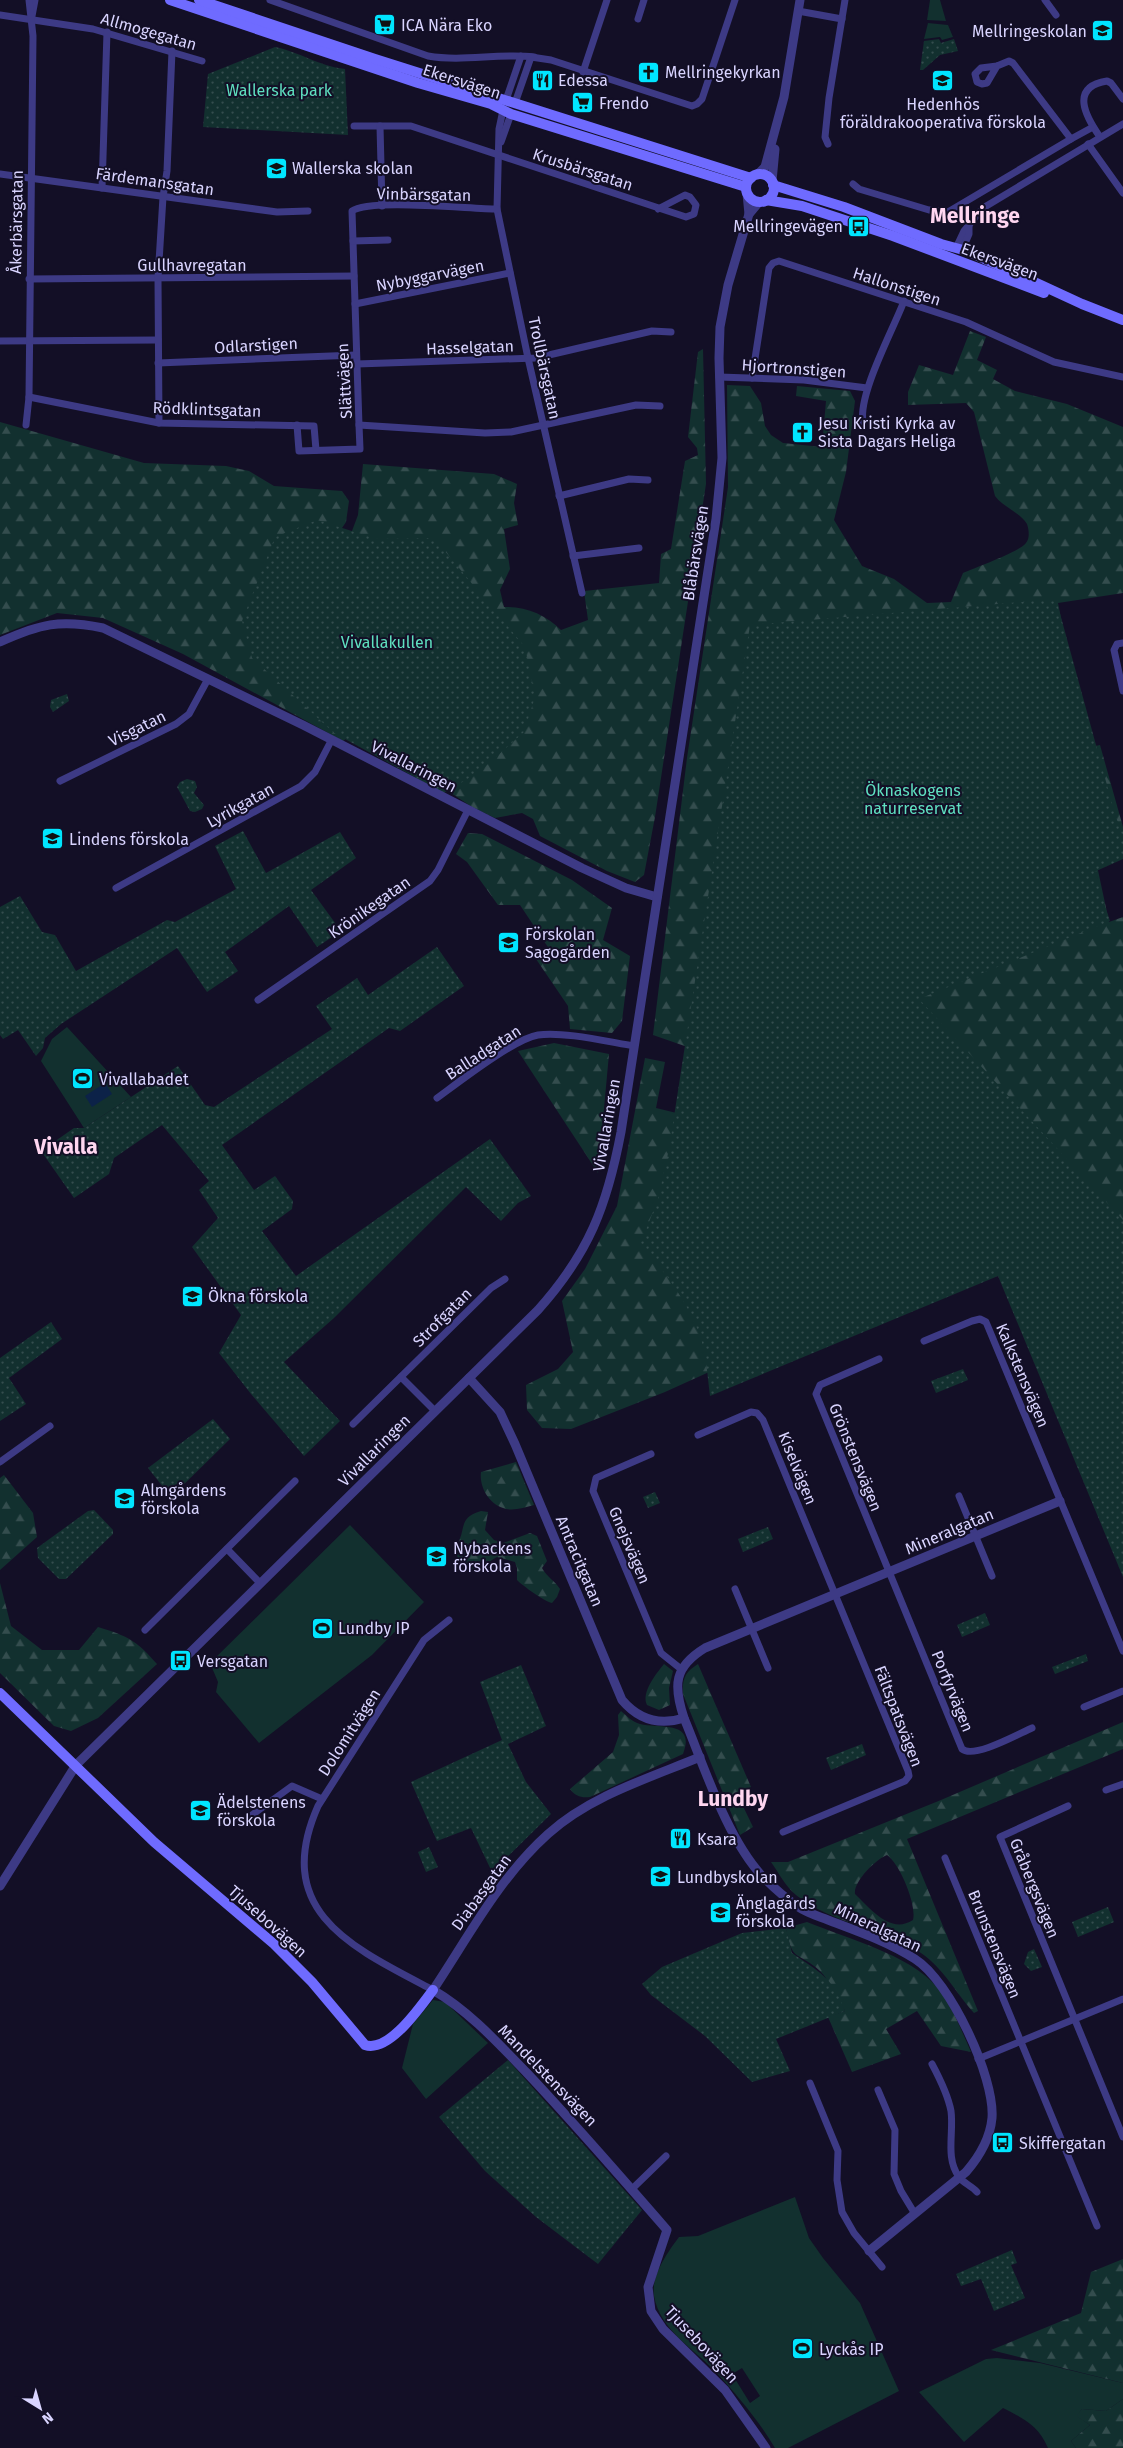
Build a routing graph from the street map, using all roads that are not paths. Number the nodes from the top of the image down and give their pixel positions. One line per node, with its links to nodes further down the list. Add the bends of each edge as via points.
1 (29, 0): 15 (street, Åkerbärsgatan)
2 (35, 0): 15 (street, Åkerbärsgatan)
3 (170, 0): 25 (main road, Ekersvägen, via 418,83)
4 (199, 0): 25 (main road, Ekersvägen)
5 (270, 0): 20 (street, via 428,56 454,59)
6 (607, 0): 23 (street)
7 (644, 0): 17 (street)
8 (735, 0): 23 (street, via 702,99 697,104 692,106)
9 (800, 0): 12 (street)
10 (845, 0): 16 (street)
11 (1045, 0): 14 (street)
12 (798, 11): 16 (street); 34 (street)
13 (0, 15): 15 (street, Allmogegatan)
14 (1056, 15)
15 (32, 19): 18 (street, Allmogegatan); 37 (street, Åkerbärsgatan)
16 (842, 19): 32 (street, via 829,98 825,137)
17 (638, 20)
18 (106, 32): 19 (street, Allmogegatan); 41 (street)
19 (172, 51): 21 (street, Allmogegatan); 43 (street)
20 (526, 56): 23 (street, via 543,58); 25 (street, Trollbärsgatan)
21 (202, 61)
22 (996, 66): 31 (street, via 1003,62 1013,63)
23 (583, 72)
24 (1123, 100): 29 (street, via 1111,83 1106,81 1090,86 1084,103)
25 (509, 107): 35 (street, Trollbärsgatan); 38 (main road, Ekersvägen)
26 (1123, 124): 30 (street)
27 (354, 126): 28 (street, Krusbärsgatan)
28 (380, 126): 35 (street, Krusbärsgatan, via 411,126); 45 (street)
29 (1093, 127): 30 (street); 31 (street)
30 (1100, 137): 33 (street)
31 (1071, 139): 40 (street, via 948,212 929,210 859,189)
32 (828, 144)
33 (1088, 144): 42 (street); 53 (street, via 983,208 964,231)
34 (773, 146): 38 (street, via 765,167); 39 (street)
35 (499, 156): 46 (street, Trollbärsgatan); 47 (street, Krusbärsgatan)
36 (0, 174): 37 (street, Färdemansgatan)
37 (30, 178): 41 (street, Färdemansgatan); 58 (street, Åkerbärsgatan)
38 (751, 183): 39 (main road, via 765,175); 44 (main road, via 752,200); 50 (street, Blåbärsvägen)
39 (772, 183): 44 (main road, via 773,192); 53 (main road, Ekersvägen)
40 (853, 184)
41 (102, 188): 43 (street, Färdemansgatan)
42 (1123, 193)
43 (163, 197): 49 (street, Färdemansgatan, via 277,212); 57 (street)
44 (763, 201): 50 (street, Blåbärsvägen); 54 (main road, Ekersvägen, via 802,206)
45 (382, 206): 46 (street, Vinbärsgatan); 48 (street, Vinbärsgatan)
46 (497, 209): 55 (street, Trollbärsgatan)
47 (658, 209): 47 (street, Krusbärsgatan, via 685,195 696,206 694,214 686,217)
48 (352, 211): 52 (street, Slättvägen)
49 (308, 212)
50 (749, 214): 71 (street, Blåbärsvägen, via 723,308)
51 (388, 240): 52 (street)
52 (353, 241): 56 (street, Slättvägen)
53 (959, 249): 54 (main road); 61 (main road, Ekersvägen)
54 (955, 260): 61 (main road, Ekersvägen)
55 (510, 273): 60 (street, Nybyggarvägen); 68 (street, Trollbärsgatan)
56 (354, 276): 57 (street, Gullhavregatan); 60 (street, Slättvägen)
57 (158, 278): 58 (street, Gullhavregatan); 64 (street)
58 (29, 279): 66 (street, Åkerbärsgatan)
59 (904, 301): 72 (street, Hallonstigen, via 966,322 1054,362); 73 (street, Hallonstigen, via 779,261 773,263 769,268); 74 (street)
60 (355, 304): 67 (street, Slättvägen)
61 (1082, 304): 62 (main road, Ekersvägen)
62 (1123, 320)
63 (671, 332): 68 (street, Hasselgatan, via 652,331)
64 (158, 340): 66 (street); 69 (street)
65 (0, 341): 66 (street)
66 (28, 341): 75 (street, Åkerbärsgatan)
67 (356, 355): 69 (street, Odlarstigen); 70 (street, Slättvägen)
68 (528, 358): 70 (street, Hasselgatan); 82 (street, Trollbärsgatan)
69 (158, 363): 78 (street)
70 (357, 364): 81 (street, Slättvägen)
71 (719, 377): 73 (street, Hjortronstigen); 97 (street, Blåbärsvägen, via 720,492)
72 (1123, 377)
73 (752, 378): 74 (street, Hjortronstigen, via 804,380)
74 (867, 388): 77 (street, via 862,407)
75 (29, 397): 78 (street, Rödklintsgatan); 79 (street, Åkerbärsgatan)
76 (660, 406): 82 (street, Slättvägen, via 636,405)
77 (863, 422)
78 (160, 423): 80 (street, Rödklintsgatan)
79 (26, 425)
80 (297, 425): 83 (street, Rödklintsgatan, via 314,426); 83 (street, via 299,451)
81 (359, 425): 82 (street, Slättvägen, via 485,433); 83 (street, via 360,449)
82 (544, 426): 85 (street, Trollbärsgatan)
83 (316, 450)
84 (648, 480): 85 (street, via 629,479)
85 (559, 496): 87 (street, Trollbärsgatan)
86 (639, 548): 87 (street)
87 (574, 556): 88 (street, Trollbärsgatan)
88 (582, 594)
89 (0, 642): 91 (street, Vivallaringen, via 47,624 78,622 127,638)
90 (1123, 643): 92 (street, via 1114,648)
91 (208, 679): 93 (street, Vivallaringen); 94 (street, Visgatan, via 189,714 176,724)
92 (1123, 691)
93 (331, 741): 95 (street, Vivallaringen); 96 (street, Lyrikgatan, via 315,772 301,786)
94 (60, 781)
95 (468, 810): 97 (street, Vivallaringen, via 623,887); 98 (street, Krönikegatan, via 430,881)
96 (116, 888)
97 (657, 897): 99 (street, Vivallaringen)
98 (258, 1000)
99 (634, 1046): 100 (street, Balladgatan, via 552,1034 538,1035 516,1044); 105 (street, Vivallaringen, via 614,1168 608,1194 592,1233 574,1265 551,1295)
100 (437, 1098)
101 (505, 1279): 104 (street, Strofgatan, via 490,1288)
102 (924, 1341): 114 (street, Kalkstensvägen, via 972,1321 986,1322)
103 (879, 1359): 117 (street, Grönstensvägen, via 820,1385 816,1394)
104 (401, 1376): 106 (street); 107 (street, Strofgatan)
105 (469, 1378): 106 (street, Vivallaringen); 131 (street, Antracitgatan, via 500,1412 622,1700 650,1721)
106 (435, 1411): 119 (street, Vivallaringen)
107 (353, 1424)
108 (50, 1426): 111 (street)
109 (698, 1435): 121 (street, Kiselvägen, via 751,1412 761,1416)
110 (651, 1454): 127 (street, Gnejsvägen, via 596,1478 593,1491 661,1653)
111 (0, 1462)
112 (295, 1481): 116 (street)
113 (959, 1496): 115 (street)
114 (1060, 1501): 115 (street, Mineralgatan); 125 (street)
115 (975, 1536): 117 (street, Mineralgatan); 118 (street)
116 (227, 1549): 119 (street); 124 (street)
117 (889, 1572): 121 (street, Mineralgatan); 132 (street, Porfyrvägen, via 962,1749 967,1753 978,1752)
118 (992, 1576)
119 (260, 1583): 134 (street, Vivallaringen)
120 (735, 1589): 123 (street)
121 (835, 1594): 123 (street, Mineralgatan); 140 (street, Fältspatsvägen, via 909,1776 898,1784)
122 (449, 1620): 137 (street, Dolomitvägen, via 424,1640)
123 (751, 1628): 126 (street); 127 (street, Mineralgatan, via 705,1648)
124 (145, 1630)
125 (1123, 1651)
126 (768, 1668)
127 (681, 1669): 131 (street, Mineralgatan, via 677,1691)
128 (1123, 1691): 130 (street)
129 (0, 1693): 134 (main road)
130 (1084, 1707)
131 (684, 1718): 133 (street, Mineralgatan)
132 (1032, 1728)
133 (700, 1757): 143 (street, Diabasgatan, via 602,1799 549,1833 497,1890); 147 (street, Mineralgatan, via 734,1837 762,1876 798,1907 902,1951 924,1966 946,1990)
134 (76, 1765): 142 (street, Vivallaringen); 143 (main road, Tjusebovägen, via 154,1842 280,1950 312,1982 365,2045 375,2047 388,2040)
135 (1123, 1784): 136 (street)
136 (1106, 1790)
137 (322, 1799): 139 (street, via 292,1786); 143 (street, Dolomitvägen, via 308,1831 305,1850 306,1879 317,1908 345,1940)
138 (1068, 1806): 145 (street, Gråbergsvägen, via 1000,1837)
139 (245, 1820)
140 (783, 1832)
141 (945, 1858): 146 (street, Brunstensvägen)
142 (0, 1886)
143 (433, 1990): 154 (street, Mandelstensvägen, via 485,2031)
144 (1123, 1999): 145 (street)
145 (1074, 2019): 146 (street); 151 (street)
146 (1020, 2041): 147 (street); 157 (street, Brunstensvägen)
147 (978, 2058): 153 (street, Mineralgatan, via 990,2092 991,2122 978,2157)
148 (932, 2064): 153 (street, via 951,2110 950,2148)
149 (810, 2083): 158 (street, via 838,2151 837,2180 842,2212)
150 (878, 2090): 156 (street, via 894,2130 894,2174)
151 (1123, 2137)
152 (666, 2156): 154 (street)
153 (959, 2178): 155 (street); 156 (street, Mineralgatan)
154 (632, 2189): 159 (street, Mandelstensvägen, via 667,2230)
155 (977, 2192)
156 (915, 2214): 158 (street, Mineralgatan)
157 (1097, 2226)
158 (869, 2250): 160 (street)
159 (661, 2252): 161 (street, Tjusebovägen, via 648,2287 648,2299 655,2318 725,2390)
160 (882, 2267)
161 (766, 2448)

